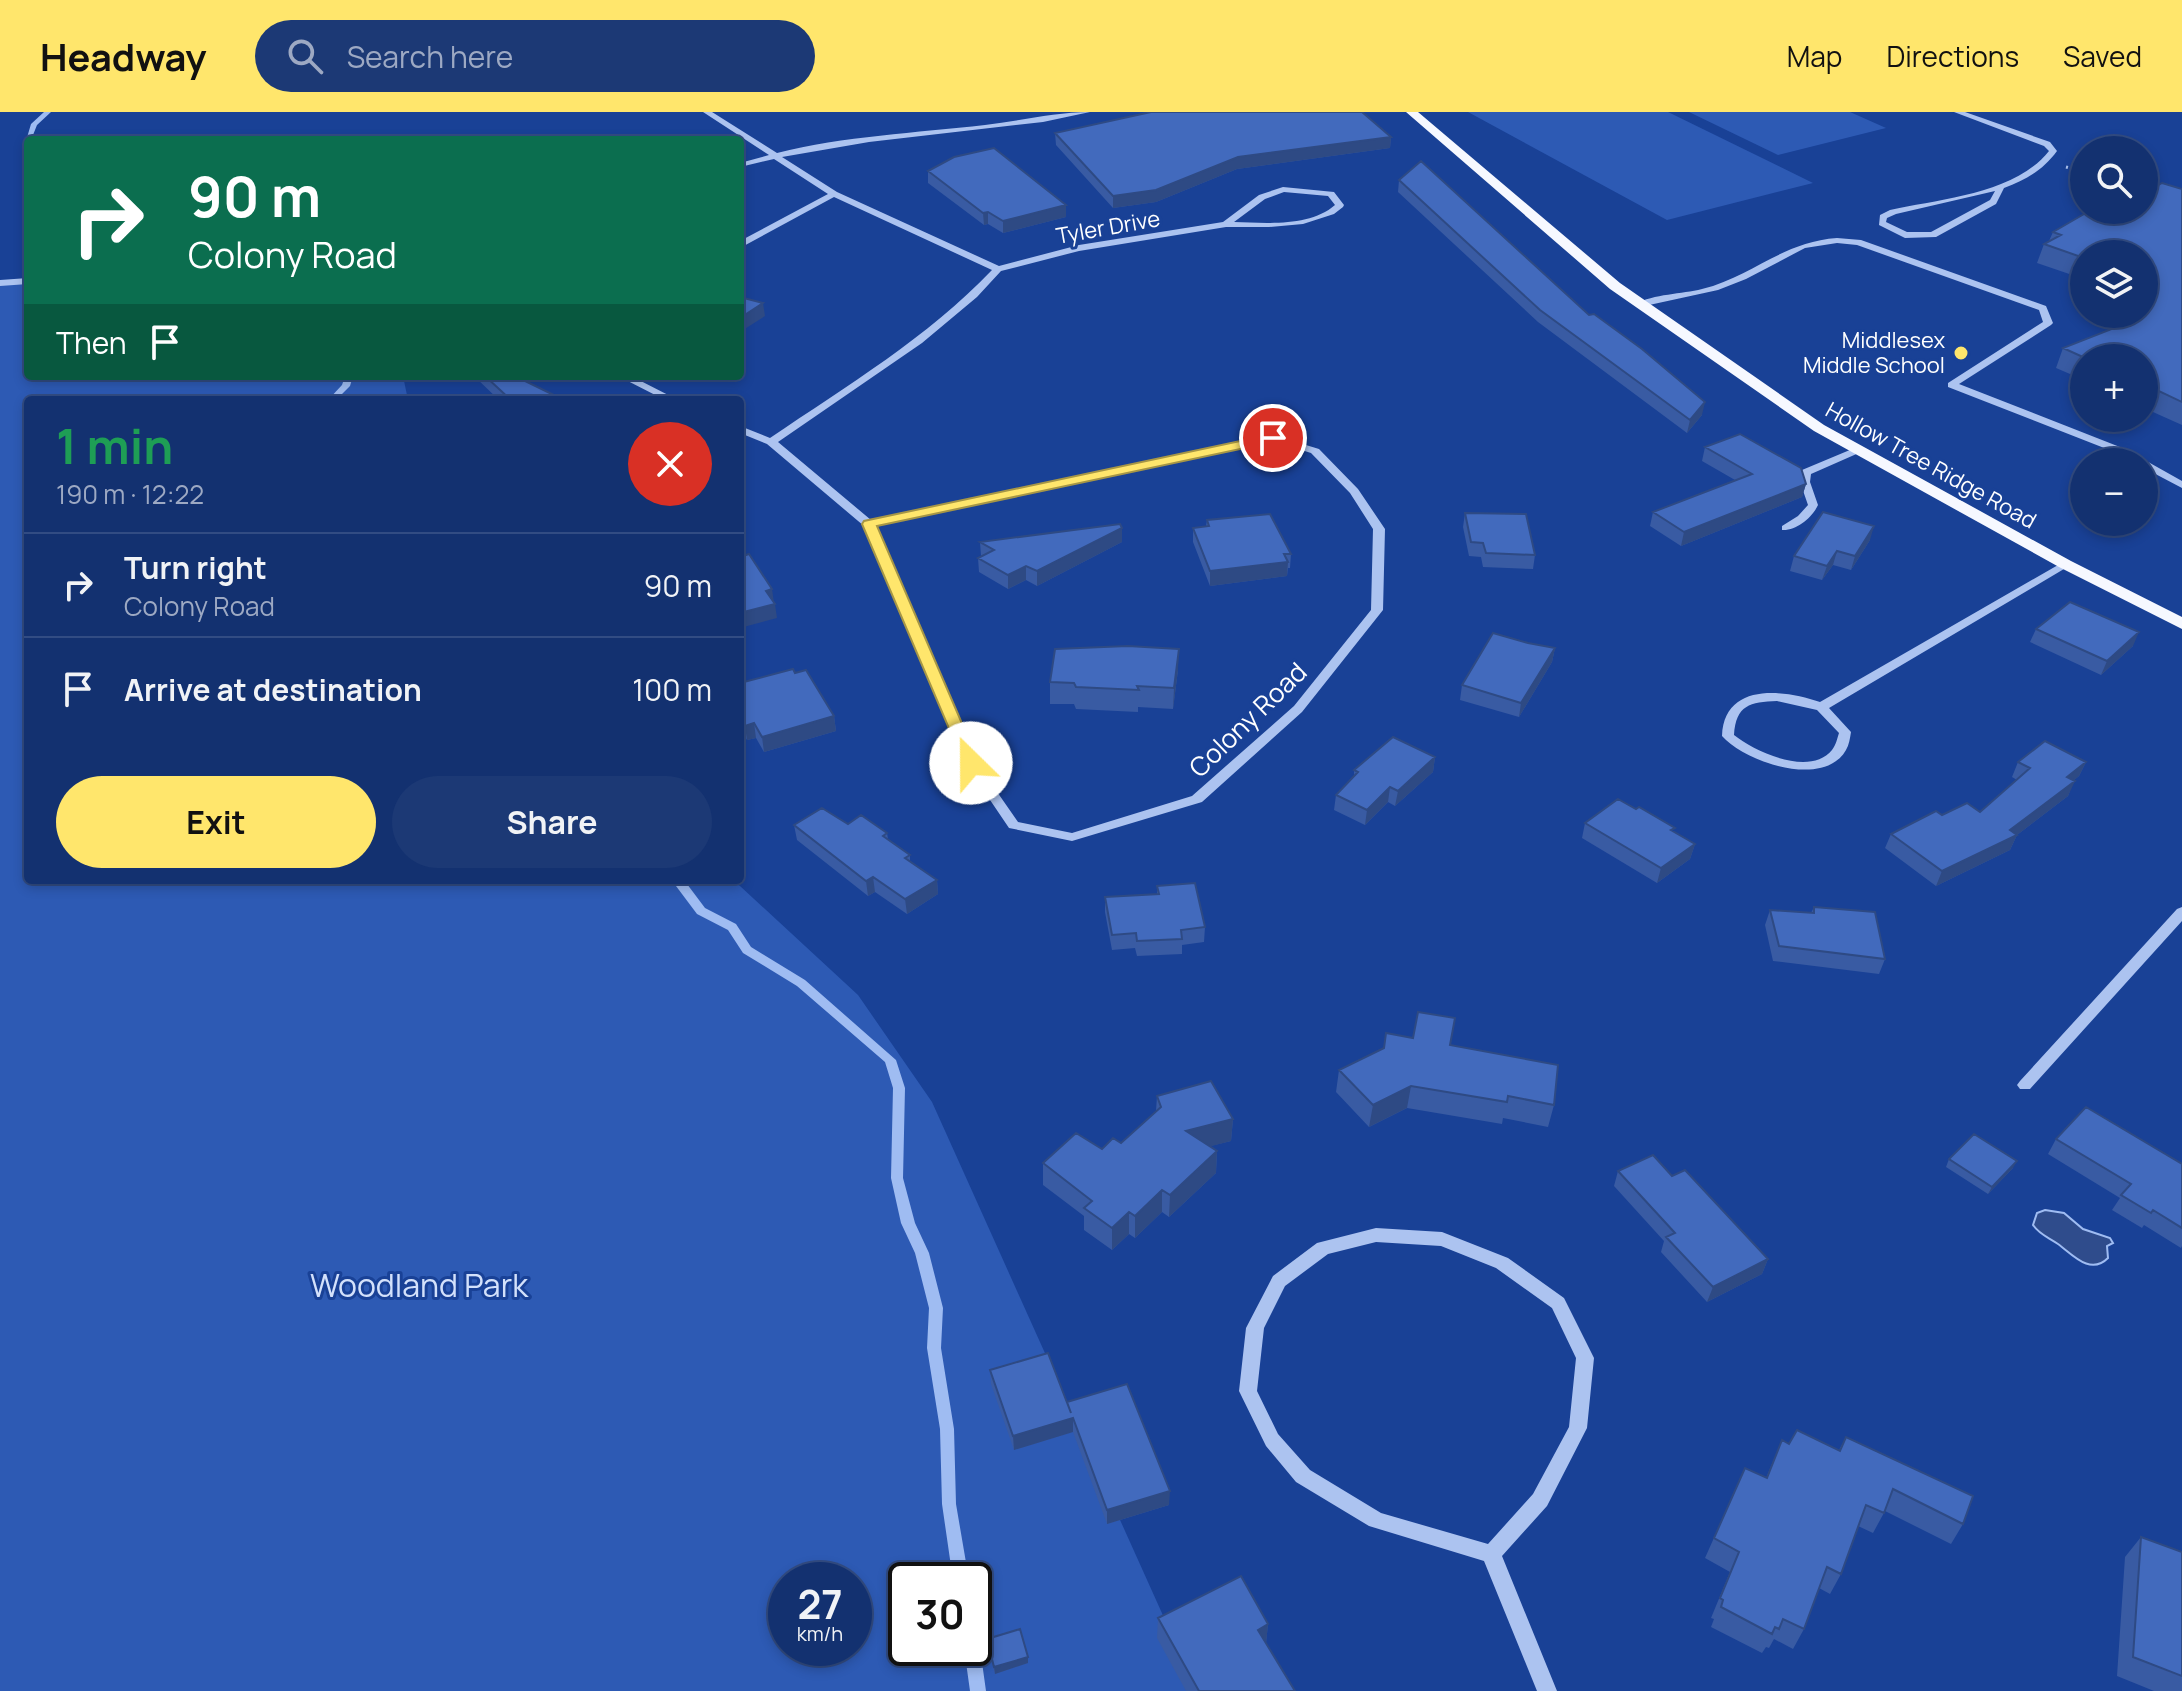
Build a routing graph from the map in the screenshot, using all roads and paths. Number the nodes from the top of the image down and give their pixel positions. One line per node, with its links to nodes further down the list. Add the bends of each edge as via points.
1 (707, 112): 5 (street)
2 (1086, 112): 5 (street)
3 (1411, 112): 14 (main road, Hollow Tree Ridge Road)
4 (1958, 112): 7 (street, via 2026,134 2053,151 2048,162)
5 (776, 155): 6 (street); 8 (street)
6 (744, 164)
7 (2000, 189): 7 (street, via 1893,212 1882,223 1905,235 1933,235 1993,202)
8 (834, 194): 10 (street); 11 (street)
9 (1226, 224): 9 (street, Tyler Drive, via 1262,197 1283,189 1331,194 1340,205 1325,215 1286,223); 11 (street, Tyler Drive, via 1079,248)
10 (744, 243)
11 (998, 269): 18 (street, via 977,293 910,346)
12 (24, 281): 13 (street)
13 (0, 283)
14 (1640, 304): 19 (street, via 1726,285 1815,240 1858,242 2043,308 2048,323 1951,385); 20 (main road, Hollow Tree Ridge Road)
15 (631, 380): 16 (street)
16 (665, 396)
17 (744, 431): 18 (street, Colony Road)
18 (771, 442): 23 (street, Colony Road)
19 (2113, 448)
20 (1857, 450): 24 (street, via 1806,472 1814,507); 25 (main road, Hollow Tree Ridge Road)
21 (2158, 471): 22 (street)
22 (2182, 485)
23 (869, 524): 23 (street, Colony Road, via 1273,438 1315,451 1354,491 1379,529 1377,610 1298,709 1197,799 1072,837 1014,825 971,763)
24 (1786, 528)
25 (2065, 564): 26 (main road, Hollow Tree Ridge Road); 27 (street)
26 (2182, 624)
27 (1821, 707): 27 (street, via 1845,732 1840,754 1830,761 1798,765 1763,758 1728,736 1735,708 1760,697 1804,699)
28 (2182, 912): 29 (street)
29 (2025, 1085)
30 (1491, 1554): 30 (street, via 1540,1500 1578,1428 1585,1358 1558,1303 1502,1263 1442,1239 1376,1235 1323,1248 1279,1281 1255,1328 1248,1391 1272,1440 1303,1476 1376,1520); 31 (street)
31 (1547, 1691)

